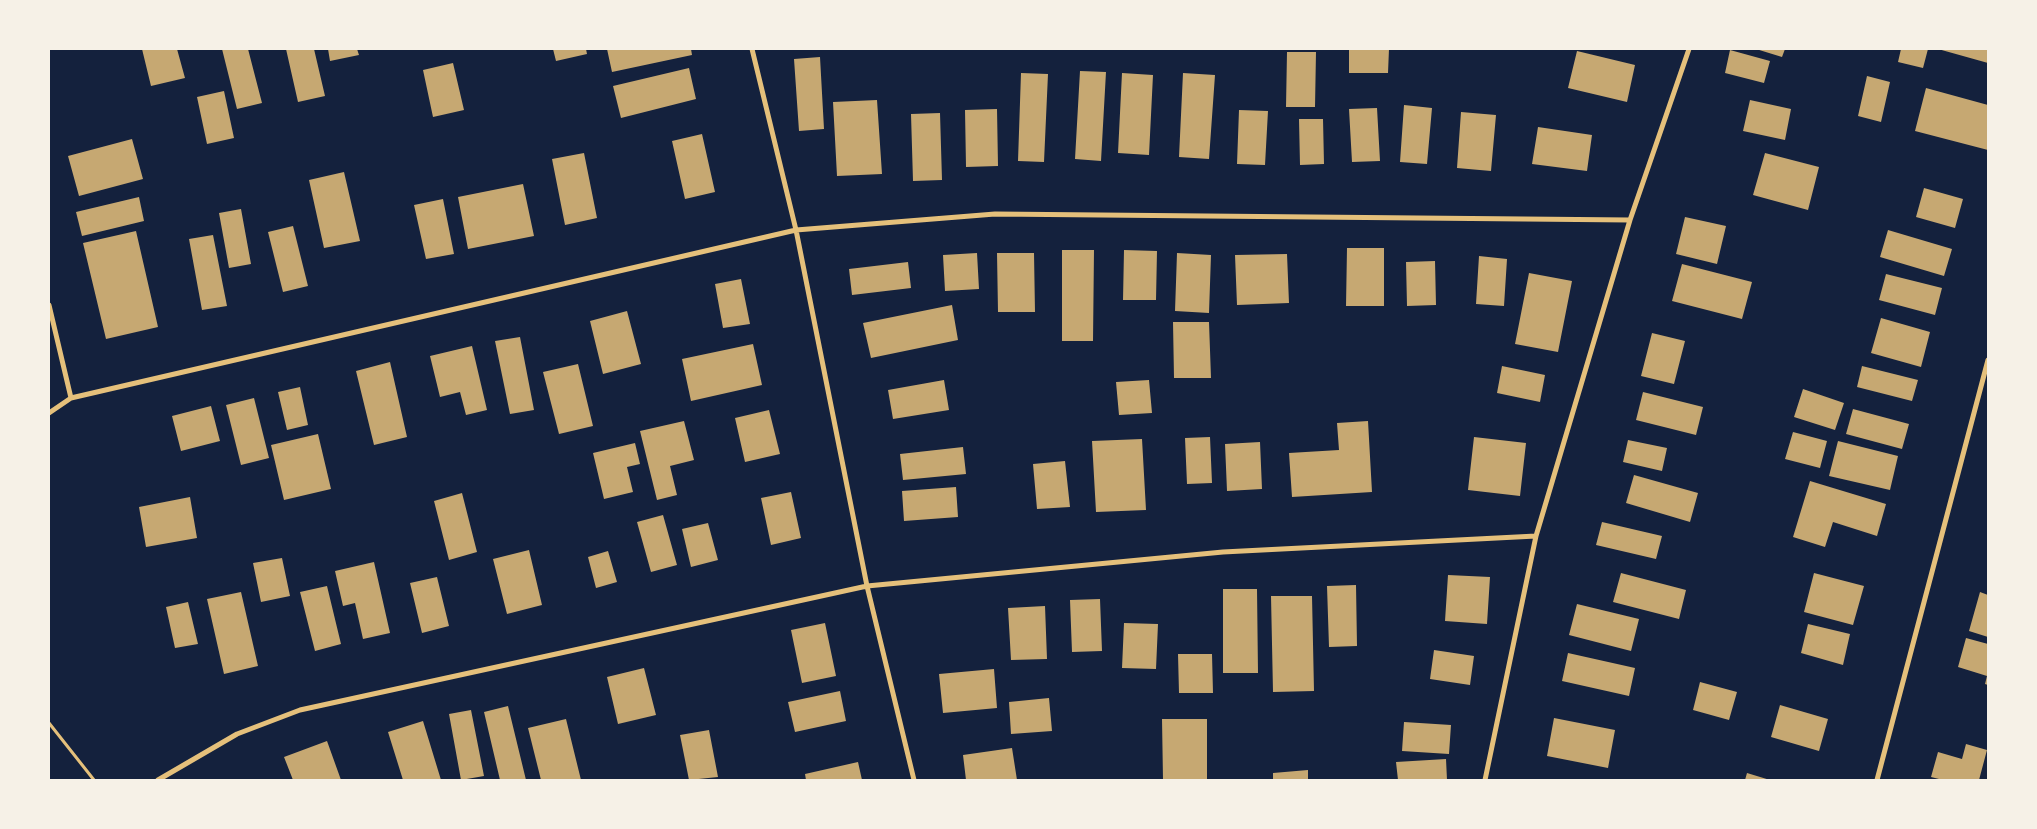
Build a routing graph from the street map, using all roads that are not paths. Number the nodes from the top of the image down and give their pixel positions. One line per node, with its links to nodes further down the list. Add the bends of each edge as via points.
1 (752, 49): 4 (street)
2 (1690, 49): 3 (street)
3 (1630, 220): 4 (street, via 996,214); 9 (street)
4 (796, 230): 7 (street); 10 (street)
5 (49, 305): 7 (street)
6 (1988, 360): 14 (street)
7 (71, 398): 8 (street)
8 (49, 413)
9 (1536, 536): 10 (street, via 1223,552); 13 (street)
10 (867, 586): 11 (street, via 300,710 237,734); 12 (street)
11 (158, 780)
12 (914, 780)
13 (1485, 780)
14 (1876, 780)

